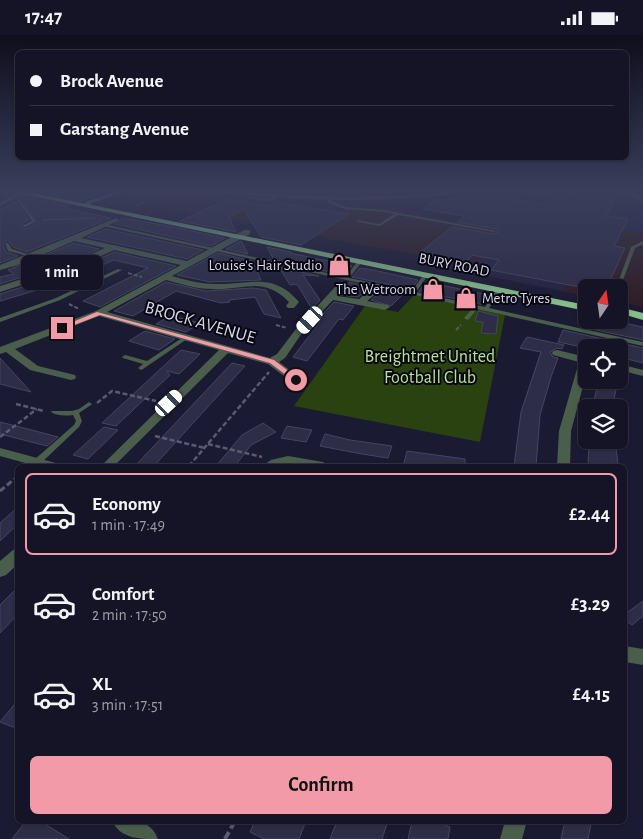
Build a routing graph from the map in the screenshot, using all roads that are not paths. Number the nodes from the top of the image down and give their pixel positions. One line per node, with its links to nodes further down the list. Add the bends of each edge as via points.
1 (96, 229): 8 (street)
2 (120, 229): 12 (lane)
3 (210, 229): 7 (highway, BURY ROAD)
4 (214, 229): 7 (highway, BURY ROAD)
5 (480, 229): 6 (lane)
6 (494, 231)
7 (242, 235): 12 (street); 14 (highway, BURY ROAD); 27 (highway, BURY ROAD)
8 (73, 238): 11 (street); 13 (street)
9 (643, 242): 20 (lane, via 633,247)
10 (7, 244): 13 (lane, via 10,250)
11 (113, 247): 15 (street); 22 (street, via 69,267)
12 (216, 249): 15 (street); 21 (lane)
13 (32, 256): 16 (street)
14 (360, 262): 18 (highway, BURY ROAD); 21 (lane)
15 (188, 265): 19 (street)
16 (0, 268)
17 (113, 268): 38 (lane, via 122,271)
18 (426, 275): 24 (highway, BURY ROAD); 25 (lane)
19 (161, 279): 29 (street, via 214,287 268,280 283,289); 34 (street)
20 (621, 279)
21 (343, 283): 25 (lane); 26 (street)
22 (0, 289)
23 (375, 290): 28 (street)
24 (499, 290): 30 (highway, BURY ROAD); 33 (lane)
25 (413, 293): 32 (lane)
26 (330, 297): 28 (street); 48 (street)
27 (578, 299)
28 (362, 301): 31 (street)
29 (296, 304)
30 (578, 306)
31 (385, 307)
32 (476, 307): 33 (lane); 37 (lane)
33 (486, 309): 40 (lane)
34 (96, 314): 41 (street, BROCK AVENUE); 44 (street)
35 (628, 314): 36 (highway)
36 (643, 318)
37 (468, 319)
38 (0, 320)
39 (586, 329): 40 (lane)
40 (585, 332): 42 (lane)
41 (185, 338): 43 (street, BROCK AVENUE); 49 (lane)
42 (643, 344)
43 (226, 349): 48 (street, BROCK AVENUE); 62 (street)
44 (4, 350): 54 (street, via 34,368)
45 (557, 353): 47 (street)
46 (125, 357): 49 (lane)
47 (578, 358)
48 (272, 362): 53 (street, BROCK AVENUE)
49 (147, 363): 50 (lane)
50 (141, 368)
51 (628, 369): 52 (street)
52 (643, 373)
53 (294, 374)
54 (71, 377)
55 (578, 387): 65 (street, via 565,431)
56 (89, 404): 58 (lane)
57 (54, 411): 58 (lane)
58 (76, 414): 60 (lane, via 79,421 73,431)
59 (0, 452): 60 (street)
60 (37, 462): 61 (street)
61 (44, 464)
62 (109, 464)
63 (273, 464): 64 (street, via 294,461)
64 (311, 464)
65 (564, 464)
66 (15, 557): 67 (street)
67 (0, 571)
68 (627, 654): 69 (street)
69 (643, 657)
70 (127, 824): 72 (street)
71 (515, 824): 73 (street)
72 (147, 839)
73 (511, 839)

